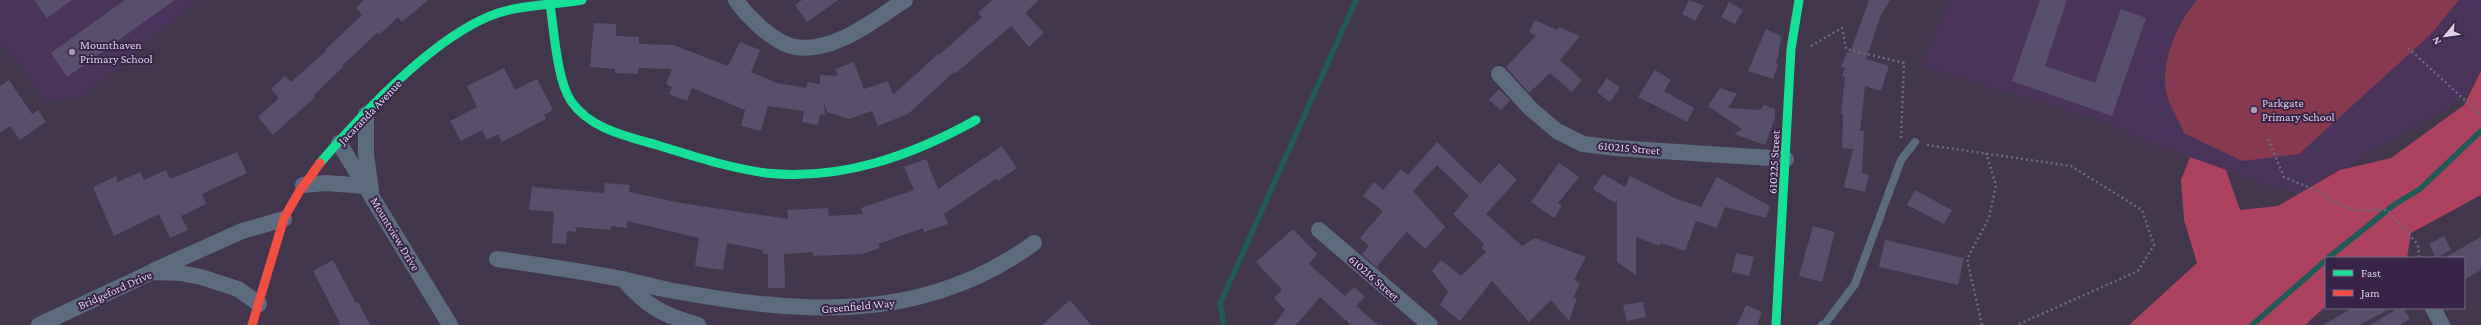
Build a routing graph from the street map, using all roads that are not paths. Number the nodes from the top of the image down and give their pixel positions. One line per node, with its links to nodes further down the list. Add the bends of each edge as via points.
1 (582, 0): 5 (street, Jacaranda Avenue)
2 (736, 0): 3 (street, via 767,34 794,47 821,46 849,35)
3 (905, 0)
4 (1799, 0): 11 (street, 610225 Street, via 1790,59)
5 (550, 4): 7 (street, Jacaranda Avenue, via 520,7 466,28 423,58); 8 (street, via 563,87 568,99 582,115 610,132 730,166 780,174 808,174 853,168 927,146)
6 (1499, 74): 11 (street, 610215 Street, via 1531,109 1557,131 1583,144)
7 (366, 114): 10 (street, Jacaranda Avenue); 13 (street)
8 (976, 120)
9 (1915, 142): 28 (lane, via 1901,160 1855,284)
10 (339, 143): 12 (street, Jacaranda Avenue); 13 (street, Mountview Drive)
11 (1786, 159): 27 (street, 610225 Street)
12 (303, 185): 13 (street, via 326,183); 14 (street, Jacaranda Avenue)
13 (369, 192): 24 (street, Mountview Drive)
14 (284, 219): 18 (street, via 242,231); 20 (street, Jacaranda Avenue)
15 (1319, 230): 26 (street, 610216 Street)
16 (1034, 243): 19 (street, Greenfield Way, via 980,278 946,292 851,309 811,310 770,305 711,297)
17 (497, 259): 19 (street, Greenfield Way)
18 (152, 272): 20 (street, Bridgeford Drive, via 201,277 238,289); 22 (street, Bridgeford Drive)
19 (623, 279): 25 (street, via 638,297 654,309 672,318)
20 (259, 304): 23 (street, Jacaranda Avenue)
21 (2434, 309): 29 (street)
22 (39, 325)
23 (252, 325)
24 (450, 325)
25 (698, 325)
26 (1430, 325)
27 (1776, 325)
28 (1822, 325)
29 (2442, 325)

